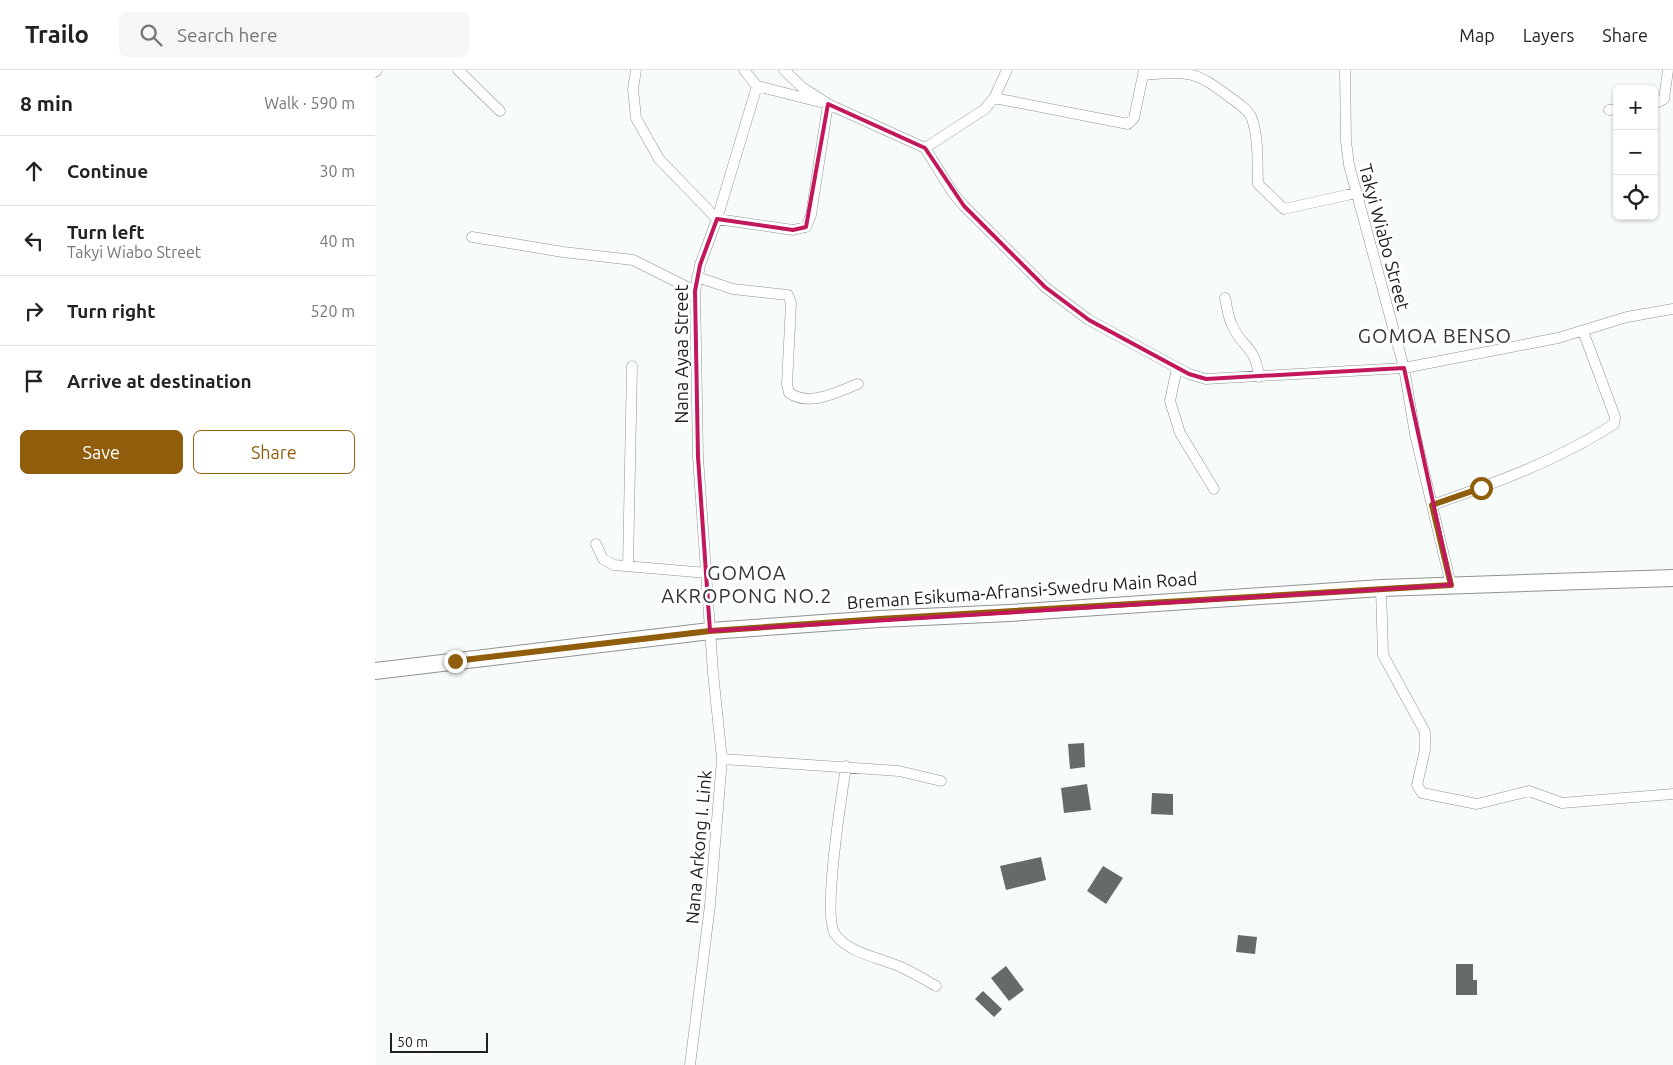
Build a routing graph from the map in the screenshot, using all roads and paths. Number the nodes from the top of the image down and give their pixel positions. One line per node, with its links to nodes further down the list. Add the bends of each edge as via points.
1 (457, 70): 13 (street)
2 (636, 70): 16 (street, via 633,89 636,118 659,159)
3 (744, 70): 9 (street)
4 (784, 70): 12 (street, via 803,88)
5 (1007, 70): 10 (street)
6 (1345, 70): 15 (street, Takyi Wiabo Street, via 1347,152)
7 (1668, 70): 11 (street, via 1664,99)
8 (1144, 72): 10 (street, via 1134,118 1128,124); 15 (street, via 1194,74 1207,79 1246,110 1254,126 1259,184 1281,207 1289,210)
9 (757, 86): 12 (street); 16 (street, Nana Ayaa Street)
10 (994, 98): 14 (street, via 982,112)
11 (1658, 102)
12 (828, 104): 14 (street); 16 (street, via 811,216 806,227 793,230)
13 (500, 111)
14 (925, 148): 24 (street, via 964,206 1045,287 1089,320)
15 (1356, 193): 25 (street, Takyi Wiabo Street)
16 (717, 219): 18 (street, Nana Ayaa Street)
17 (472, 237): 19 (street, via 633,260)
18 (697, 277): 19 (street, Nana Ayaa Street); 27 (street, via 733,289 788,295 791,303 787,384 789,393 796,398 815,400)
19 (695, 291): 32 (street, Nana Ayaa Street, via 698,458)
20 (1225, 298): 26 (street, via 1231,324 1257,360)
21 (1673, 309): 22 (street, via 1627,317)
22 (1583, 331): 25 (street); 29 (street, via 1615,417 1613,424 1541,463)
23 (632, 366): 31 (street)
24 (1177, 368): 26 (street, via 1206,379); 28 (street, via 1171,401 1180,433)
25 (1404, 368): 26 (street); 29 (street, Takyi Wiabo Street)
26 (1259, 377)
27 (858, 384)
28 (1214, 489)
29 (1432, 505): 34 (street, Takyi Wiabo Street)
30 (597, 544): 31 (street, via 603,559)
31 (628, 566): 32 (street)
32 (707, 573): 36 (street, Nana Ayaa Street)
33 (1673, 578): 34 (main road, Breman Esikuma-Afransi-Swedru Main Road)
34 (1451, 585): 35 (main road, Breman Esikuma-Afransi-Swedru Main Road)
35 (1381, 588): 36 (main road, Breman Esikuma-Afransi-Swedru Main Road); 41 (street, via 1383,655 1425,732 1425,750 1417,785 1422,793 1477,804 1529,791 1562,803)
36 (710, 631): 37 (main road, Breman Esikuma-Afransi-Swedru Main Road); 38 (street, Nana Arkong I. Link)
37 (375, 671)
38 (722, 760): 39 (street); 43 (street, Nana Arkong I. Link, via 710,905)
39 (846, 766): 40 (street, via 899,771); 42 (street, via 832,896 835,933 851,948 903,968)
40 (941, 781)
41 (1673, 794)
42 (936, 986)
43 (690, 1065)

